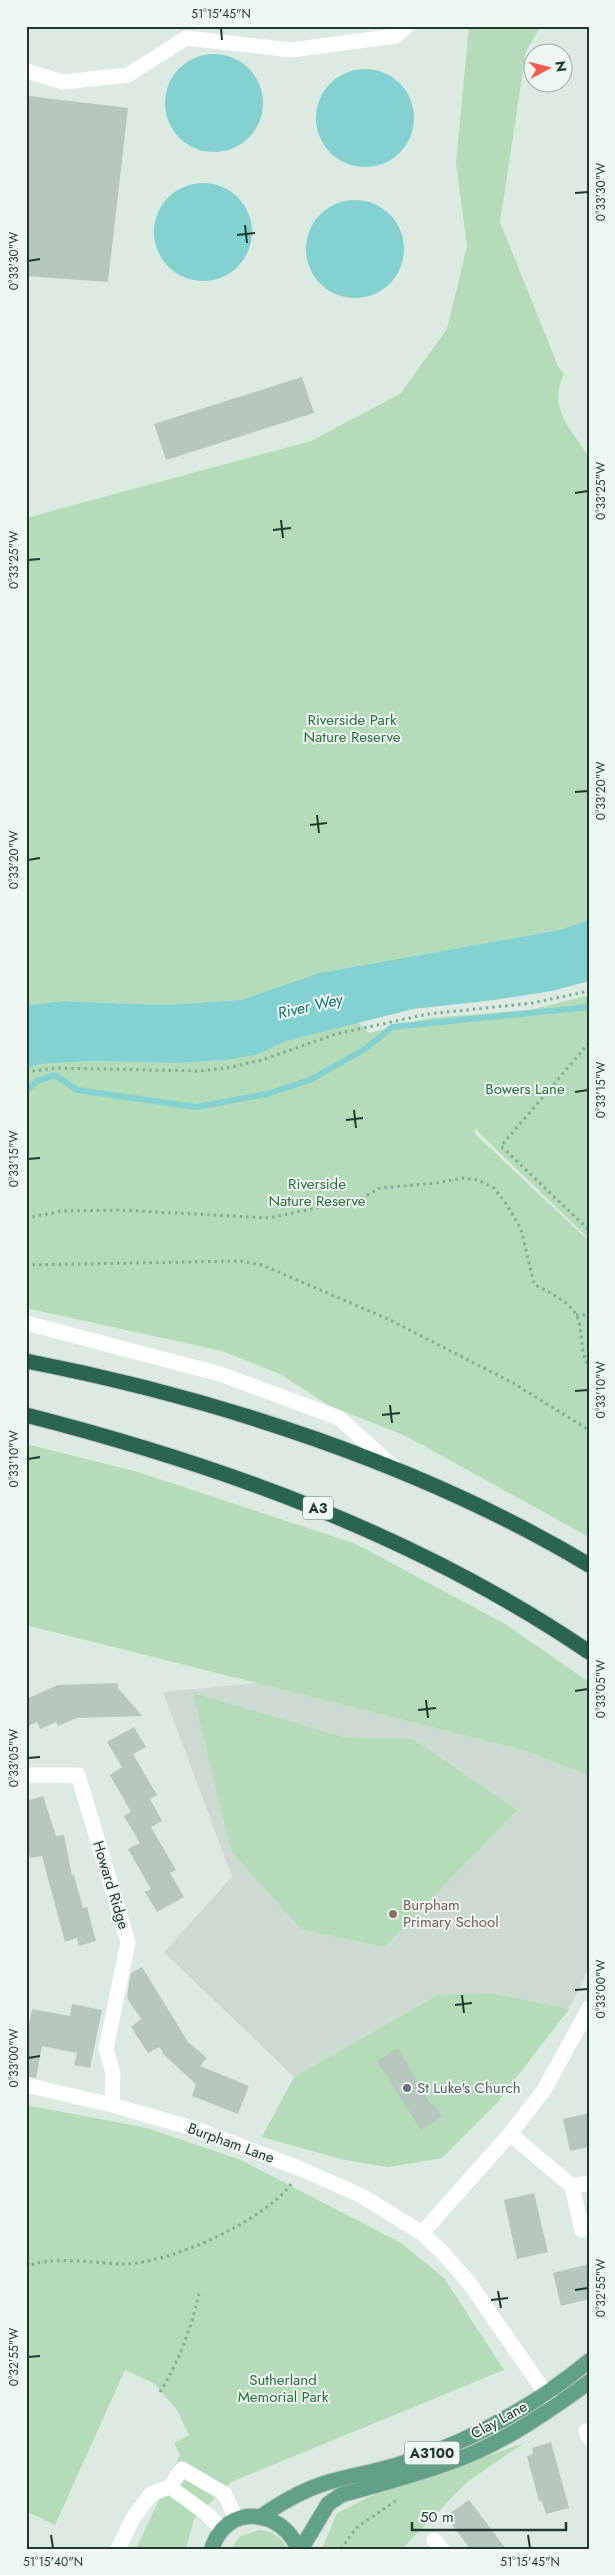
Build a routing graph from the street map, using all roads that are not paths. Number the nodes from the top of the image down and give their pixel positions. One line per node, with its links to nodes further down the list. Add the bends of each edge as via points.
1 (407, 26): 2 (street, via 396,36 291,50 186,38 128,75 63,82)
2 (26, 71)
3 (26, 1323): 6 (street, via 220,1374 339,1418)
4 (26, 1361): 6 (highway, via 182,1398 293,1432)
5 (26, 1415): 8 (highway, A3, via 177,1456 346,1519 440,1564)
6 (399, 1472): 7 (highway, via 502,1517)
7 (589, 1565)
8 (589, 1652)
9 (26, 1775): 12 (street, Howard Ridge, via 78,1775 128,1942 106,2049 113,2073)
10 (589, 2008): 13 (street, via 544,2090)
11 (26, 2085): 12 (street, Burpham Lane)
12 (112, 2105): 17 (street, Burpham Lane, via 196,2129 301,2169 360,2195)
13 (510, 2134): 15 (street); 17 (street)
14 (589, 2183): 15 (street)
15 (572, 2186): 16 (street)
16 (582, 2230)
17 (422, 2233): 20 (street, Burpham Lane, via 470,2284)
18 (589, 2361): 20 (main road, Clay Lane / A3100)
19 (589, 2382): 21 (main road, Clay Lane / A3100)
20 (545, 2393): 21 (street, Burpham Lane); 23 (main road, Clay Lane / A3100, via 518,2413 452,2445 401,2464 328,2482 284,2501)
21 (554, 2406): 28 (main road, Clay Lane / A3100, via 510,2434 450,2463 341,2495 328,2504)
22 (170, 2487): 24 (street, via 182,2469 225,2494); 25 (street, via 207,2514); 26 (street, via 151,2494 133,2518)
23 (262, 2516): 24 (main road, Clay Lane / A3100); 28 (main road, Clay Lane / A3100, via 285,2528)
24 (236, 2520): 25 (main road, Clay Lane / A3100)
25 (222, 2530): 27 (main road, Clay Lane / A3100)
26 (118, 2549)
27 (212, 2549)
28 (299, 2549)

